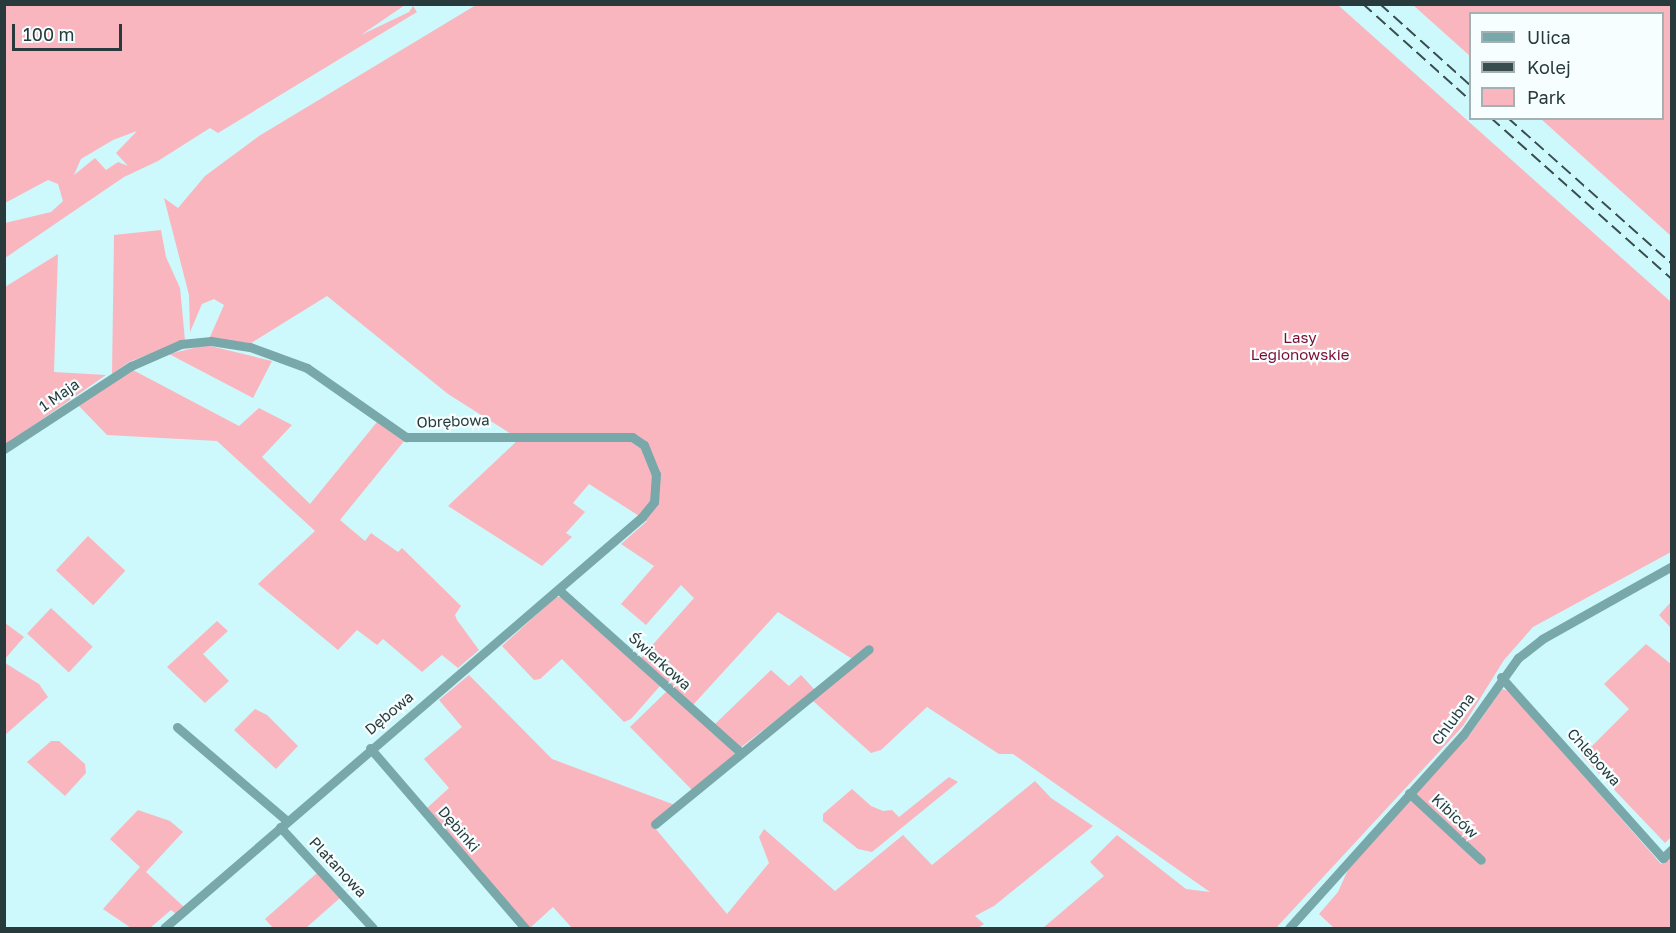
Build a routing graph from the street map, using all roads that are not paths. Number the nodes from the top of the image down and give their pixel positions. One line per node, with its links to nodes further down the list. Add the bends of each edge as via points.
1 (131, 366): 2 (street, 1 Maja); 3 (street, Obrębowa, via 181,344 211,341 250,347 306,368 406,437 431,440 486,434 639,438 656,474 656,490 650,509)
2 (4, 449)
3 (634, 523): 5 (street, Dębowa)
4 (1671, 566): 7 (street, Chlubna, via 1542,639)
5 (559, 590): 9 (street, Dębowa); 10 (street, Świerkowa)
6 (870, 649): 10 (street)
7 (1501, 677): 11 (street, Chlubna, via 1463,735); 14 (street, Chlebowa, via 1663,858)
8 (177, 727): 12 (street, Platanowa)
9 (370, 748): 12 (street, Dębowa); 18 (street, Dębinki)
10 (741, 753): 13 (street)
11 (1409, 793): 15 (street, Kibiców); 19 (street, Chlubna)
12 (283, 824): 16 (street, Dębowa); 17 (street, Platanowa)
13 (655, 824)
14 (1671, 849)
15 (1481, 860)
16 (164, 928)
17 (373, 928)
18 (525, 928)
19 (1289, 928)

